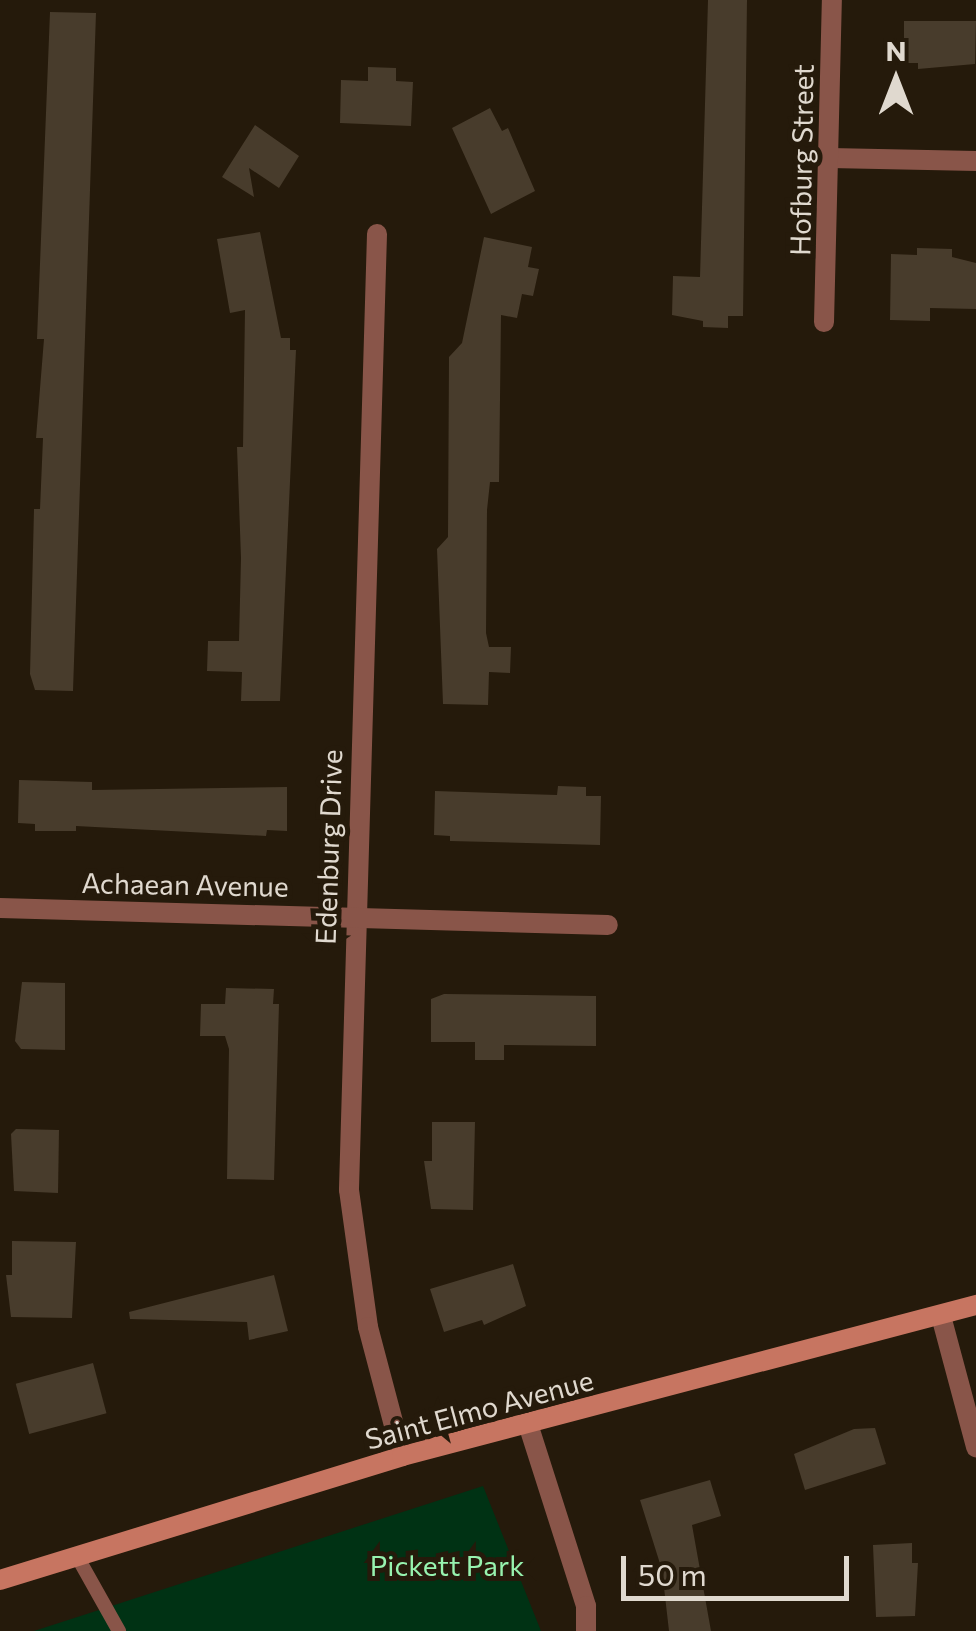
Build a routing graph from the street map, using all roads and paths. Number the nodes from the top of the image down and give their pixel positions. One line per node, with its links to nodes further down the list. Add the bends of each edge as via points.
1 (832, 0): 2 (street, Hofburg Street)
2 (830, 158): 3 (street); 5 (street, Hofburg Street)
3 (976, 161)
4 (377, 234): 7 (street, Edenburg Drive)
5 (824, 322)
6 (0, 908): 7 (street, Achaean Avenue)
7 (352, 915): 8 (street, Achaean Avenue); 13 (street, Edenburg Drive, via 349,1190 368,1327)
8 (608, 925)
9 (976, 1305): 10 (main road, Saint Elmo Avenue)
10 (940, 1316): 11 (main road, Saint Elmo Avenue); 12 (street)
11 (528, 1424): 13 (main road, Saint Elmo Avenue); 17 (street, via 586,1606)
12 (976, 1447)
13 (402, 1456): 14 (main road, Saint Elmo Avenue)
14 (78, 1558): 15 (main road, Saint Elmo Avenue); 16 (lane)
15 (0, 1580)
16 (120, 1631)
17 (586, 1631)

